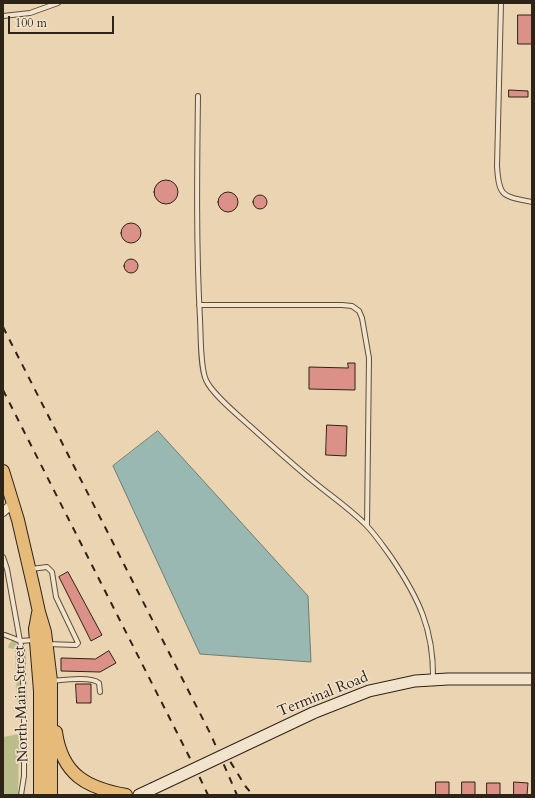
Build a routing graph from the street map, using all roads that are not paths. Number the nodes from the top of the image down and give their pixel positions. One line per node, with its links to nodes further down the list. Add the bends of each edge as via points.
1 (58, 3): 3 (lane, via 30,13)
2 (501, 3): 5 (lane, via 498,184 505,195)
3 (3, 16)
4 (198, 96): 6 (lane)
5 (532, 202)
6 (199, 305): 10 (lane, via 205,380 255,430); 10 (lane, via 342,305 352,306 359,311 369,358)
7 (3, 471): 8 (main road, North Main Street)
8 (13, 503): 9 (street); 12 (main road, North Main Street)
9 (3, 512)
10 (367, 526): 16 (lane, via 407,580 420,607 429,634)
11 (3, 557): 14 (lane)
12 (30, 570): 15 (main road, North Main Street, via 45,632); 15 (lane, via 47,566 52,572 56,597 78,643 76,645)
13 (5, 636): 14 (lane)
14 (20, 641): 15 (lane); 20 (lane, via 24,711 24,776)
15 (41, 642): 18 (main road, North Main Street); 21 (main road, North Main Street)
16 (433, 679): 17 (main road, Terminal Road); 24 (main road, Terminal Road, bridge, via 369,691 313,713)
17 (532, 679)
18 (51, 681): 19 (lane, via 96,680); 22 (main road, North Main Street); 23 (main road, via 56,735 71,771 78,778 97,788)
19 (100, 692)
20 (21, 795)
21 (40, 795)
22 (51, 795)
23 (126, 795)
24 (139, 795)

